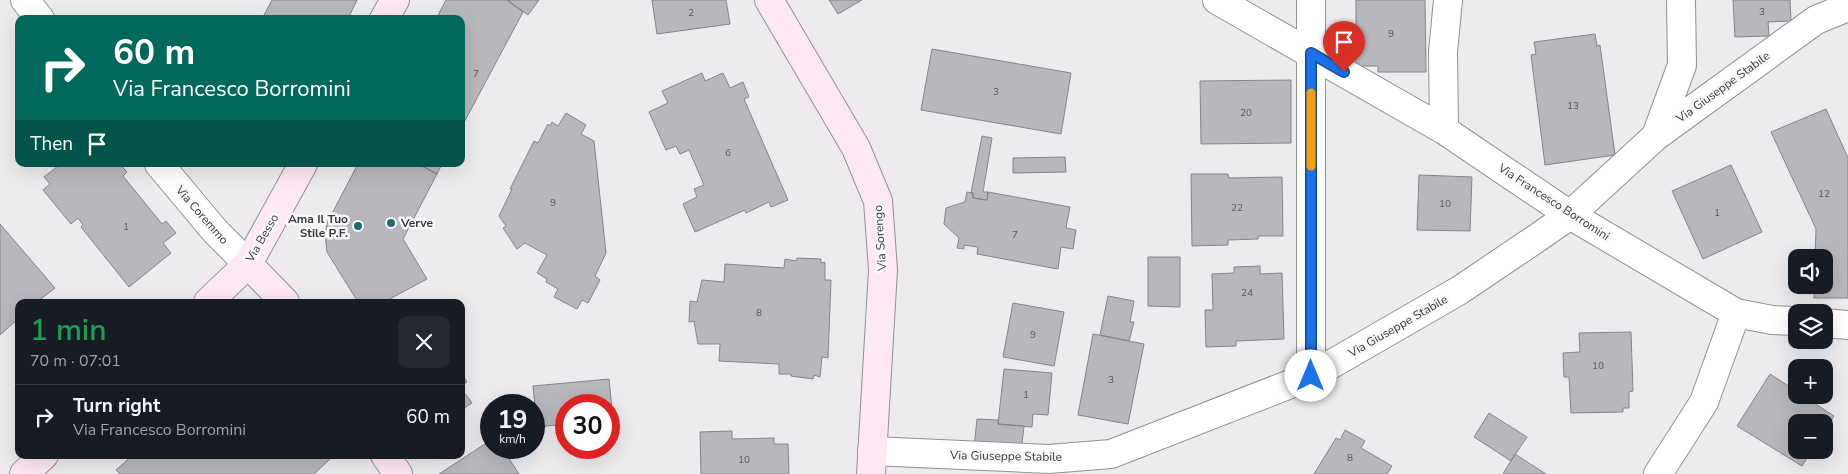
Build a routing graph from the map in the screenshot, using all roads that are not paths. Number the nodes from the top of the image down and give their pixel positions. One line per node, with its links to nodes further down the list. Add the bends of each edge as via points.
1 (25, 0): 9 (street)
2 (395, 0): 10 (main road)
3 (769, 0): 27 (main road, Via Sorengo, via 856,148 878,202 883,270)
4 (1217, 0): 11 (street, Via Francesco Borromini)
5 (1311, 0): 11 (street)
6 (1448, 0): 12 (street, via 1443,52)
7 (1681, 0): 13 (street, via 1682,65)
8 (1848, 7): 13 (street, Via Giuseppe Stabile, via 1816,20)
9 (37, 15)
10 (386, 15)
11 (1311, 53): 12 (street, Via Francesco Borromini); 24 (street)
12 (1444, 130): 16 (street, Via Francesco Borromini)
13 (1656, 136): 16 (street, Via Giuseppe Stabile)
14 (161, 167): 17 (street, Via Coremmo, via 214,231)
15 (301, 167): 17 (main road, Via Besso)
16 (1570, 215): 20 (street, Via Francesco Borromini); 24 (street, Via Giuseppe Stabile, via 1460,290)
17 (248, 264): 18 (main road, Via Besso); 19 (main road)
18 (211, 299)
19 (282, 299)
20 (1736, 313): 21 (street, Via Francesco Borromini); 30 (street, via 1704,402)
21 (1788, 321)
22 (1833, 324): 23 (street)
23 (1848, 325)
24 (1311, 376): 27 (street, Via Giuseppe Stabile, via 1111,454 1049,459)
25 (40, 459): 28 (main road)
26 (388, 459): 29 (main road)
27 (871, 462)
28 (24, 474)
29 (398, 474)
30 (1658, 474)

